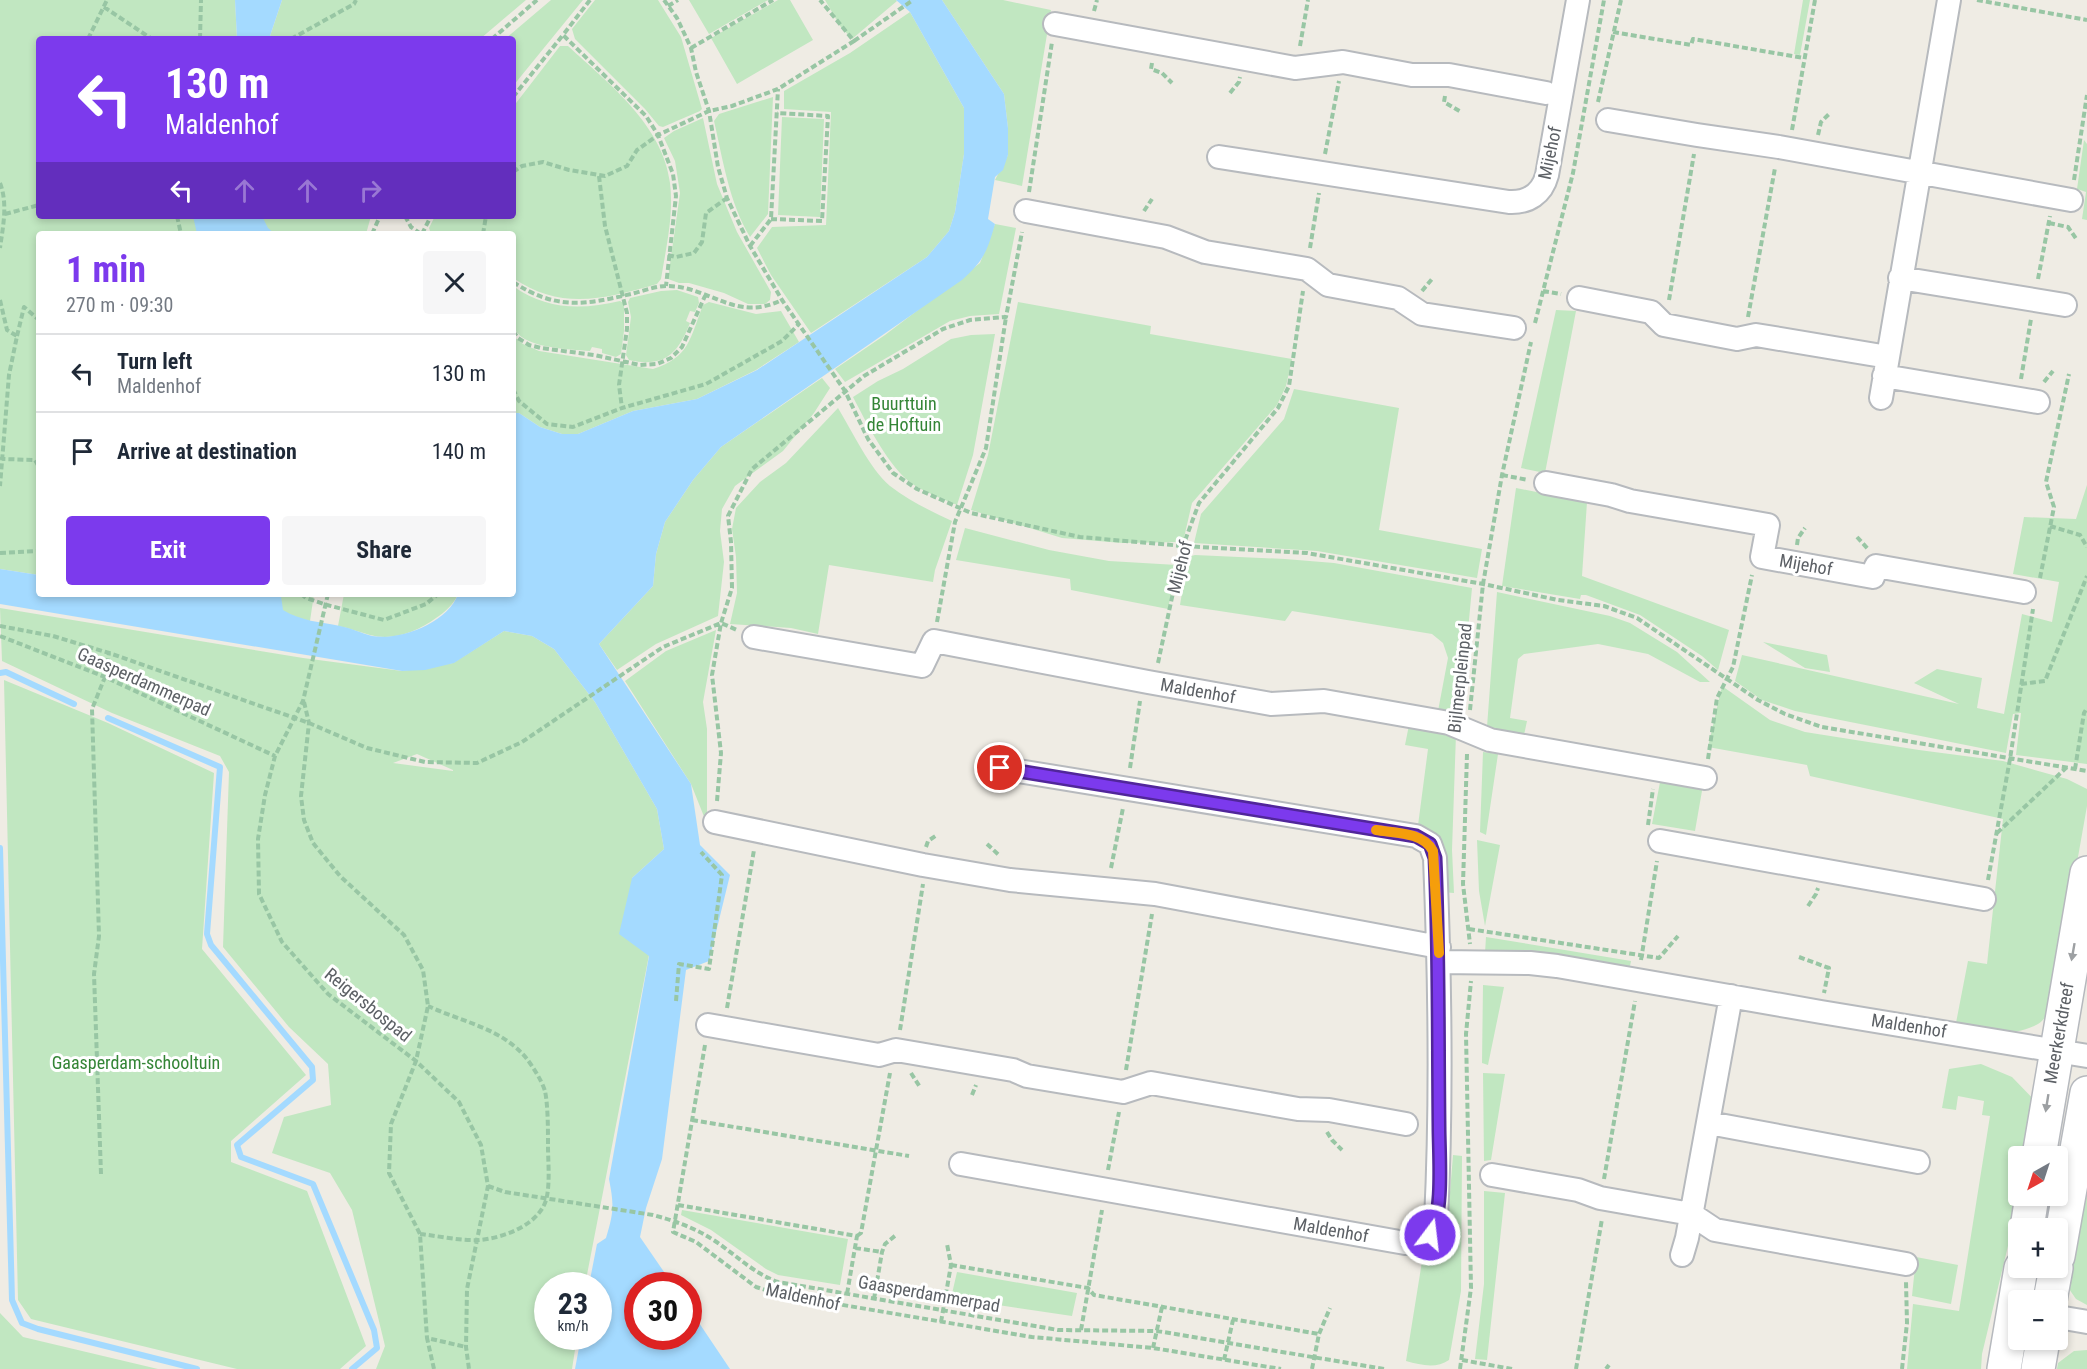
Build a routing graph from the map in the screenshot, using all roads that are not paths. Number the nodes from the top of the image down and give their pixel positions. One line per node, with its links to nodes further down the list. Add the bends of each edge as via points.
1 (1578, 0): 6 (street, Mijehof, via 1547,175 1534,196 1509,202)
2 (1948, 0): 7 (street)
3 (1055, 24): 4 (street, via 1295,68 1343,62 1412,75 1449,75)
4 (1546, 93)
5 (1603, 113): 7 (street, via 1697,135)
6 (1219, 157)
7 (1919, 173): 8 (street); 10 (street)
8 (2071, 200)
9 (1026, 211): 13 (street, via 1166,237 1206,252 1307,269 1328,285 1398,298 1422,314)
10 (1900, 278): 12 (street); 14 (street)
11 (1579, 298): 14 (street, via 1651,312 1664,325 1737,339 1756,335)
12 (2065, 305)
13 (1514, 328)
14 (1884, 377): 15 (street)
15 (2038, 402)
16 (1546, 483): 17 (street, Mijehof, via 1767,525 1762,556 1874,577 1876,566)
17 (2030, 594)
18 (754, 637): 20 (street, Maldenhof, via 922,666 934,641 1271,704 1324,701 1449,723 1491,740)
19 (1000, 768): 25 (street, Maldenhof, via 1423,839 1430,844 1435,858)
20 (1705, 778)
21 (715, 822): 25 (street, Maldenhof, via 1010,880 1155,894)
22 (1660, 841): 24 (street)
23 (2087, 873): 28 (street, Meerkerkdreef, one-way to 28)
24 (1984, 899)
25 (1439, 954): 26 (street, Maldenhof, via 1471,962 1557,966); 35 (street, Maldenhof, via 1440,1155 1436,1220 1424,1240 1414,1244 1396,1242)
26 (1731, 996): 28 (street, Maldenhof); 31 (street)
27 (716, 1027): 32 (street, via 879,1055 896,1050 1123,1092 1151,1083)
28 (2055, 1050): 29 (street, Maldenhof); 33 (street, Meerkerkdreef, one-way to 33)
29 (2087, 1056)
30 (2087, 1093): 38 (street)
31 (1709, 1123): 34 (street); 37 (street)
32 (1407, 1124)
33 (2041, 1146)
34 (1918, 1162)
35 (961, 1164)
36 (1492, 1175): 37 (street)
37 (1691, 1214): 39 (street); 40 (street, via 1715,1230)
38 (2065, 1218)
39 (1682, 1255)
40 (1906, 1264)
41 (2068, 1319): 42 (street)
42 (2087, 1322)
43 (2008, 1350): 45 (street)
44 (2041, 1350): 46 (street)
45 (2004, 1369)
46 (2038, 1369)

